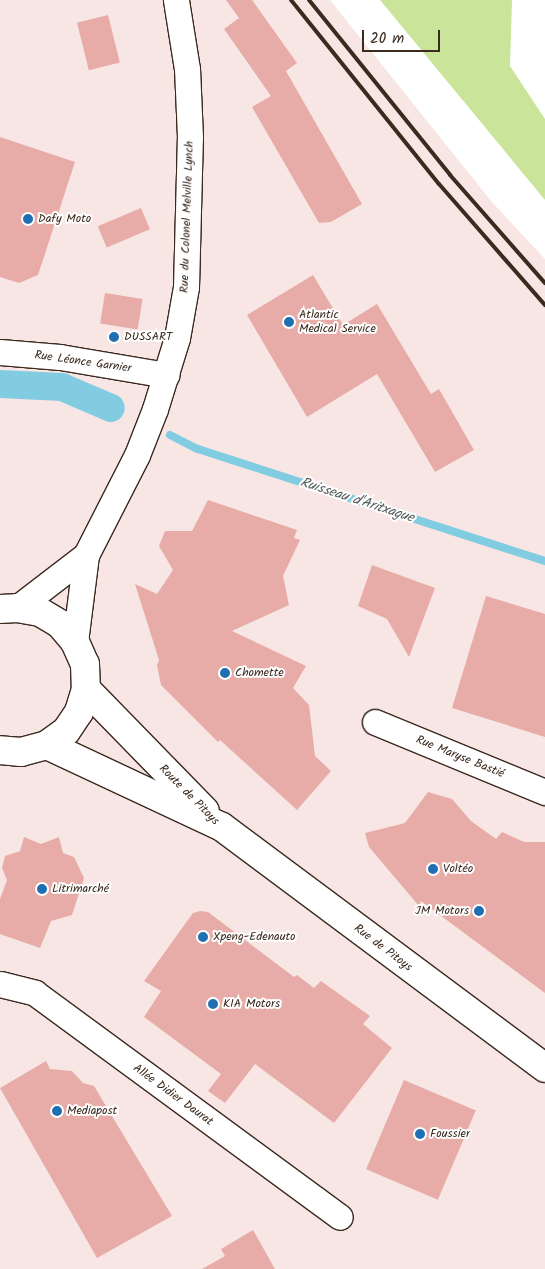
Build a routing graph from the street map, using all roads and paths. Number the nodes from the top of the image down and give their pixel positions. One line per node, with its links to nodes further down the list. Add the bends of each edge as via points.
1 (176, 0): 3 (street, Rue du Colonel Melville Lynch, via 187,69 190,137 186,288)
2 (0, 352): 3 (street, Rue Léonce Garnier, via 60,357)
3 (166, 375): 4 (street, Rue du Colonel Melville Lynch, via 137,455)
4 (86, 555): 5 (street); 6 (street)
5 (8, 608): 6 (street, via 40,612 60,624)
6 (75, 642): 7 (street, via 84,664)
7 (86, 689): 9 (street, via 79,712 66,731); 12 (street, Route de Pitoys)
8 (375, 722): 11 (street, Rue Maryse Bastié)
9 (47, 745): 10 (street, via 21,752); 12 (street, Route de Pitoys)
10 (0, 750)
11 (545, 792)
12 (222, 828): 14 (street, Rue de Pitoys)
13 (0, 984): 15 (street, Allée Didier Daurat, via 35,993)
14 (545, 1068)
15 (340, 1217)

